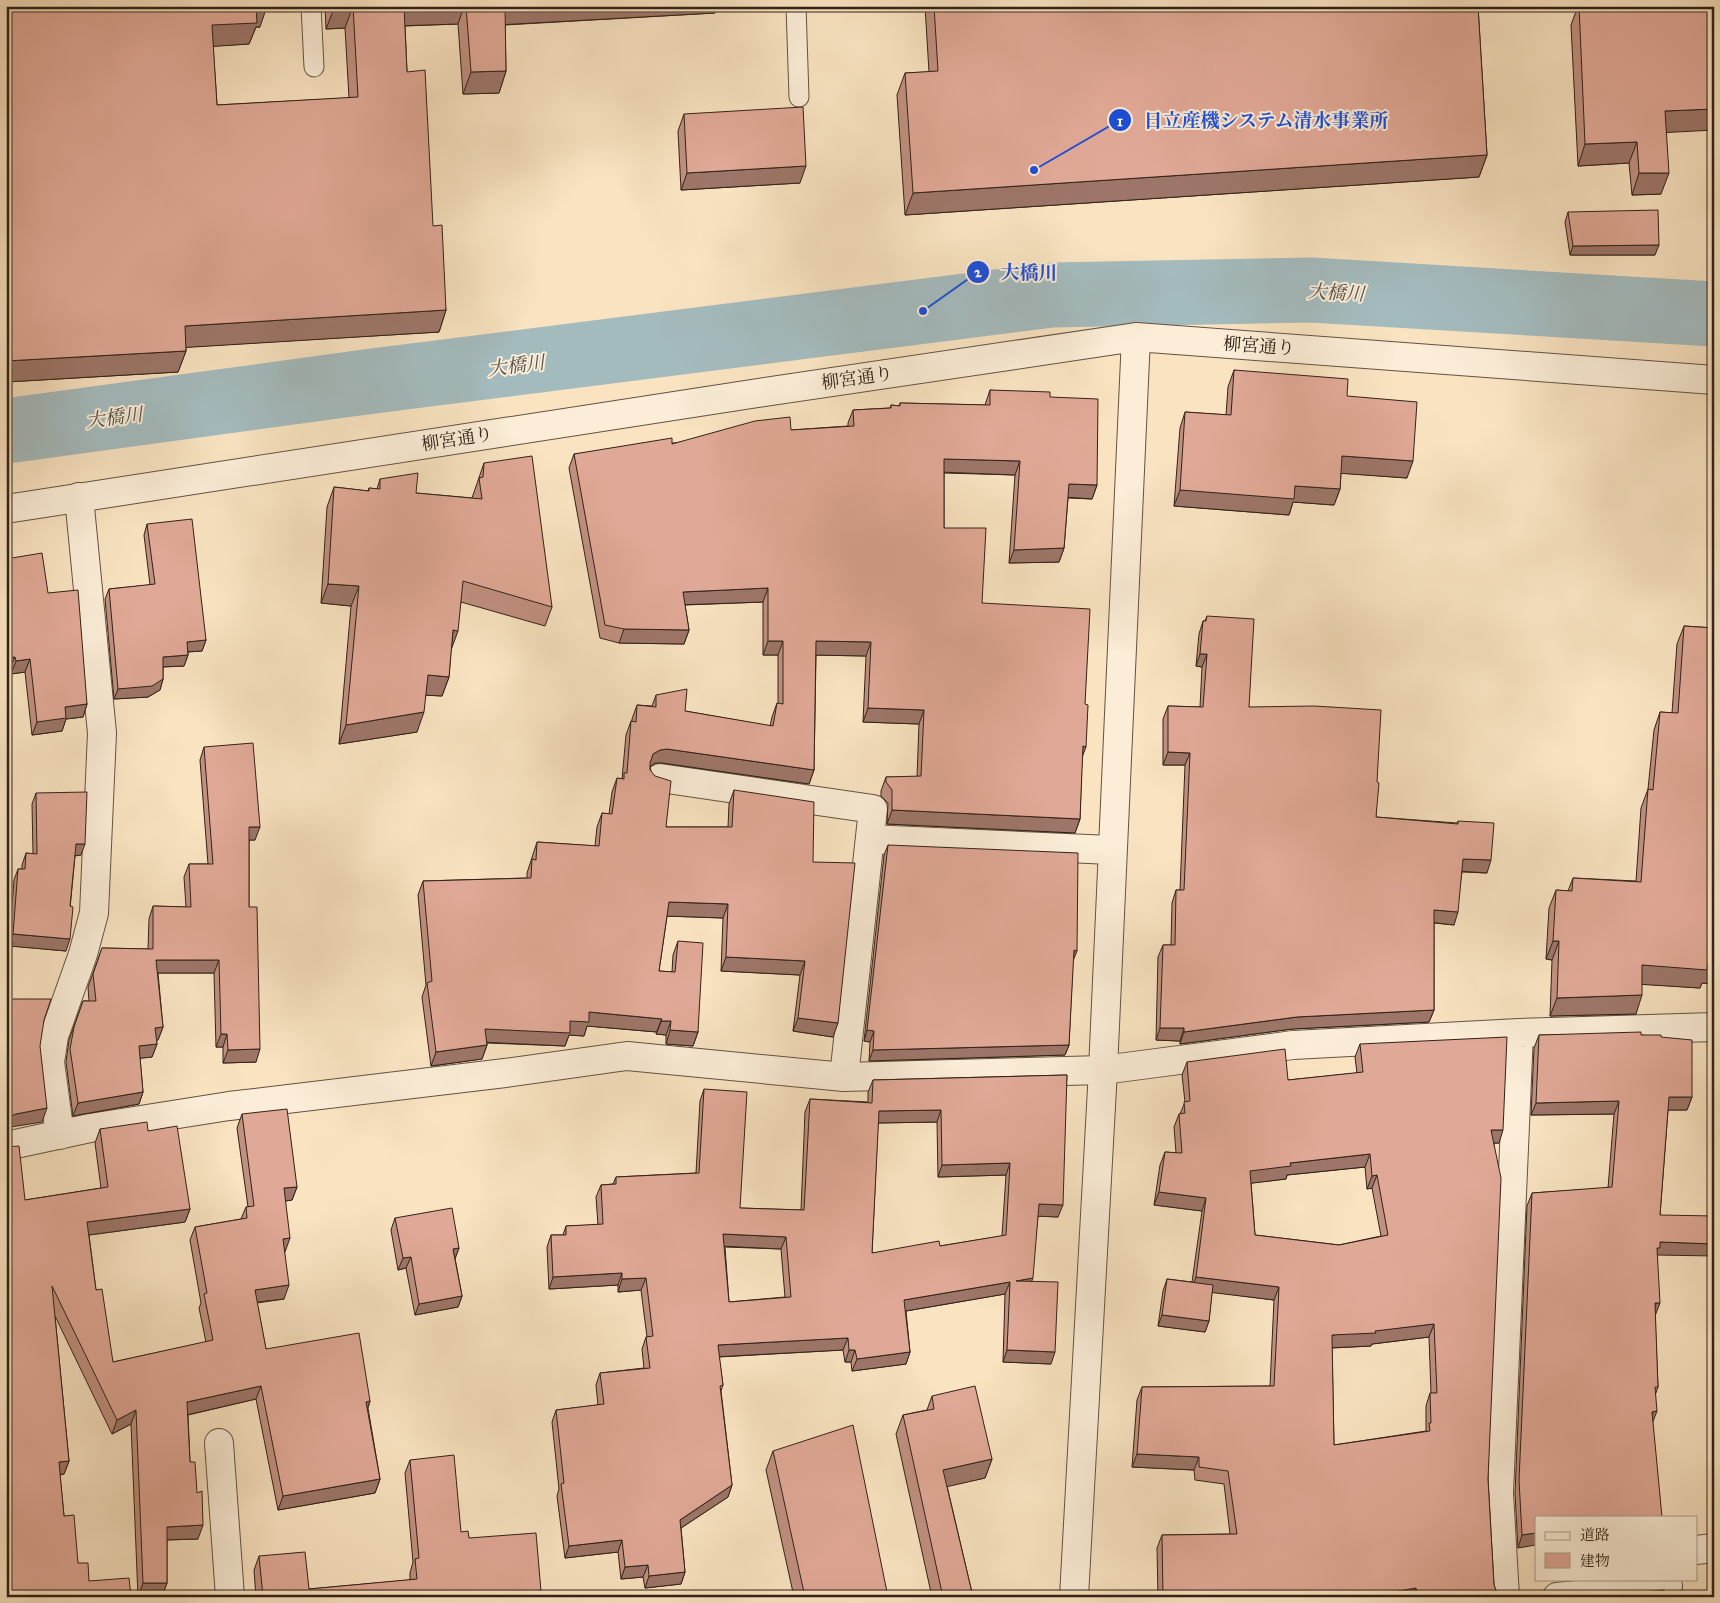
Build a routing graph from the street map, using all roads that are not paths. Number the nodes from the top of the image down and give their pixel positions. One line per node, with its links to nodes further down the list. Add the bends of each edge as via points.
1 (311, 6): 3 (lane)
2 (796, 6): 4 (lane)
3 (314, 67)
4 (799, 97)
5 (1136, 337): 6 (street, 柳宮通り); 7 (street, 柳宮通り); 11 (street)
6 (1714, 380)
7 (79, 498): 8 (street, 柳宮通り); 16 (street, via 102,733 94,913 54,1036 50,1062)
8 (6, 509)
9 (660, 778): 10 (street, via 873,809)
10 (870, 839): 11 (street); 15 (street)
11 (1111, 850): 14 (street)
12 (1714, 1027): 13 (street)
13 (1519, 1033): 14 (street, via 1293,1046); 24 (street, via 1500,1493)
14 (1103, 1070): 15 (street); 23 (street)
15 (844, 1077): 16 (street, via 627,1056 229,1106)
16 (60, 1135): 17 (street)
17 (6, 1146)
18 (219, 1443): 22 (street)
19 (1714, 1548): 20 (street)
20 (1698, 1550)
21 (1666, 1580): 25 (street, via 1668,1586)
22 (230, 1597)
23 (1074, 1597)
24 (1505, 1597)
25 (1557, 1597)

